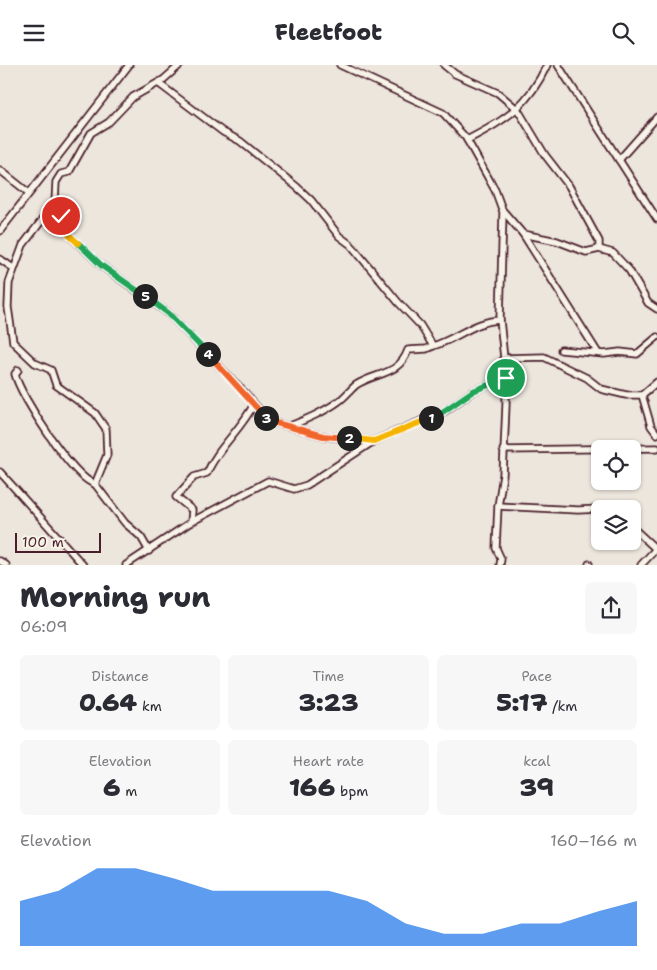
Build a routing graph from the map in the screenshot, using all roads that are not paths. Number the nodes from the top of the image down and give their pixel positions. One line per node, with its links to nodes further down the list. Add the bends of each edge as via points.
1 (129, 65): 13 (street)
2 (180, 65): 7 (street)
3 (340, 65): 10 (street, via 443,113)
4 (444, 65): 8 (street, via 455,74 498,93)
5 (547, 65): 8 (street, via 538,85)
6 (558, 65): 11 (street)
7 (158, 83): 15 (street, via 138,93 109,122 91,133 68,173 61,175 56,182 55,203); 25 (street, via 240,141 311,200 338,236 351,245 420,325)
8 (518, 110): 10 (street); 19 (street, via 569,186 599,241)
9 (657, 117): 11 (street)
10 (467, 140): 14 (street)
11 (619, 160): 16 (street)
12 (0, 170): 13 (street)
13 (29, 193): 17 (street)
14 (503, 212): 18 (street); 23 (street)
15 (46, 215): 21 (street, via 31,233); 33 (street, via 61,216 69,235 102,266 168,313)
16 (657, 219)
17 (0, 231)
18 (523, 234): 19 (street, via 557,241 586,253); 27 (street)
19 (599, 249): 22 (street, via 615,255 629,270 648,303)
20 (0, 259): 21 (street)
21 (13, 268): 40 (street, via 8,307 13,342 35,363 51,370 56,385 95,413 106,429 107,455)
22 (657, 309)
23 (500, 320): 25 (street, via 485,321); 28 (street)
24 (657, 337): 27 (street, via 637,354)
25 (433, 346): 34 (street, via 408,350 404,361 385,374 357,385 319,413)
26 (561, 350): 27 (street)
27 (598, 353)
28 (504, 358): 30 (street); 32 (street, via 544,357 587,378 600,389)
29 (18, 370): 40 (street, via 15,374 17,385 50,438 78,473 88,483)
30 (506, 378): 36 (street, via 473,391 444,411); 38 (street)
31 (657, 383): 32 (street)
32 (642, 395): 35 (street)
33 (254, 404): 34 (street, via 269,421); 43 (street, via 247,419 214,457 206,473 194,477 176,497 192,510)
34 (290, 426): 36 (street, via 323,436)
35 (657, 435)
36 (374, 441): 43 (street, via 307,485 294,489 268,481)
37 (657, 448): 38 (street)
38 (504, 449): 41 (street)
39 (0, 472): 49 (street)
40 (95, 484): 46 (street, via 125,523 141,537)
41 (498, 506): 42 (street); 51 (street, via 496,549)
42 (591, 509)
43 (191, 522): 46 (street)
44 (641, 536): 45 (street)
45 (656, 550): 52 (street)
46 (149, 551): 50 (street)
47 (0, 561): 48 (street)
48 (6, 565)
49 (83, 565)
50 (126, 565)
51 (500, 565)
52 (641, 565)

